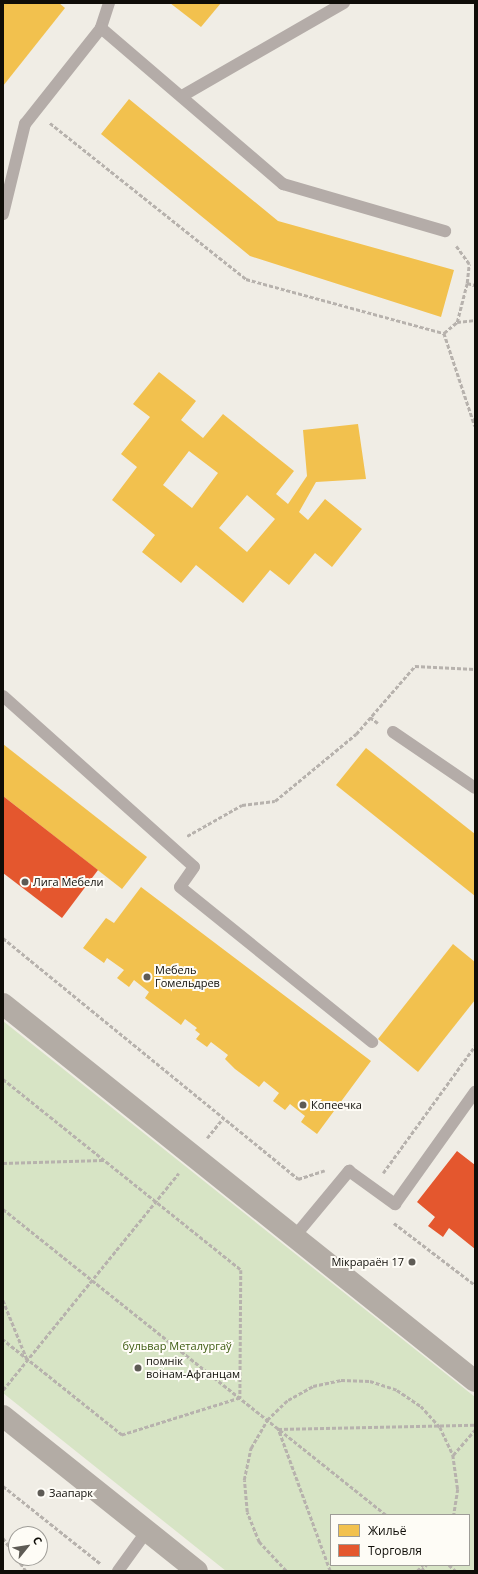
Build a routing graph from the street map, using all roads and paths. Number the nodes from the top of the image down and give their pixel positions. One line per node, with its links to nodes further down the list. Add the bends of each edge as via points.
1 (110, 3): 3 (lane)
2 (344, 3): 4 (lane)
3 (101, 28): 4 (lane); 5 (lane)
4 (182, 96): 7 (lane, via 283,184)
5 (35, 112): 6 (lane, via 25,124); 12 (path, via 246,279)
6 (3, 214)
7 (445, 231): 8 (path, via 469,264)
8 (467, 283): 9 (path); 11 (path)
9 (475, 285)
10 (475, 320): 11 (path)
11 (457, 322): 12 (path)
12 (444, 333): 13 (path)
13 (475, 426)
14 (475, 669): 18 (path, via 415,666 356,734 275,801 242,805)
15 (3, 696): 18 (lane)
16 (393, 732): 17 (lane)
17 (475, 788)
18 (171, 846): 21 (lane, via 194,867 180,887)
19 (3, 938): 25 (path)
20 (3, 1004): 26 (main road)
21 (372, 1042)
22 (475, 1046): 30 (path)
23 (3, 1079): 27 (path)
24 (475, 1092): 30 (lane, via 395,1204)
25 (223, 1118): 26 (path); 29 (path, via 298,1180 325,1170)
26 (194, 1154): 31 (path); 34 (main road)
27 (104, 1160): 28 (path); 31 (path)
28 (3, 1163)
29 (341, 1182): 30 (lane, via 349,1171); 34 (lane)
30 (373, 1188)
31 (156, 1202): 35 (path); 44 (path, via 241,1270)
32 (3, 1209): 35 (path)
33 (388, 1219): 36 (path)
34 (295, 1236): 42 (main road)
35 (92, 1280): 41 (path); 44 (path)
36 (475, 1285)
37 (3, 1300): 39 (path)
38 (3, 1309): 39 (path)
39 (8, 1313): 41 (path)
40 (3, 1340): 41 (path)
41 (27, 1359): 43 (path); 44 (path, via 122,1435)
42 (475, 1381)
43 (3, 1390)
44 (240, 1398): 46 (path)
45 (3, 1416): 55 (main road)
46 (267, 1420): 48 (path, via 288,1400 313,1386 341,1380 370,1381 397,1390 421,1406); 49 (path); 59 (path, via 251,1448 248,1461 244,1480 247,1512 259,1542)
47 (475, 1425): 48 (path)
48 (440, 1427): 49 (path); 51 (path)
49 (278, 1429): 53 (path); 60 (path)
50 (475, 1430): 51 (path)
51 (453, 1455): 54 (path, via 458,1489)
52 (3, 1486): 56 (path)
53 (385, 1514)
54 (454, 1514)
55 (147, 1531): 57 (lane); 58 (main road)
56 (104, 1566)
57 (118, 1571)
58 (197, 1571)
59 (286, 1571)
60 (330, 1571)

